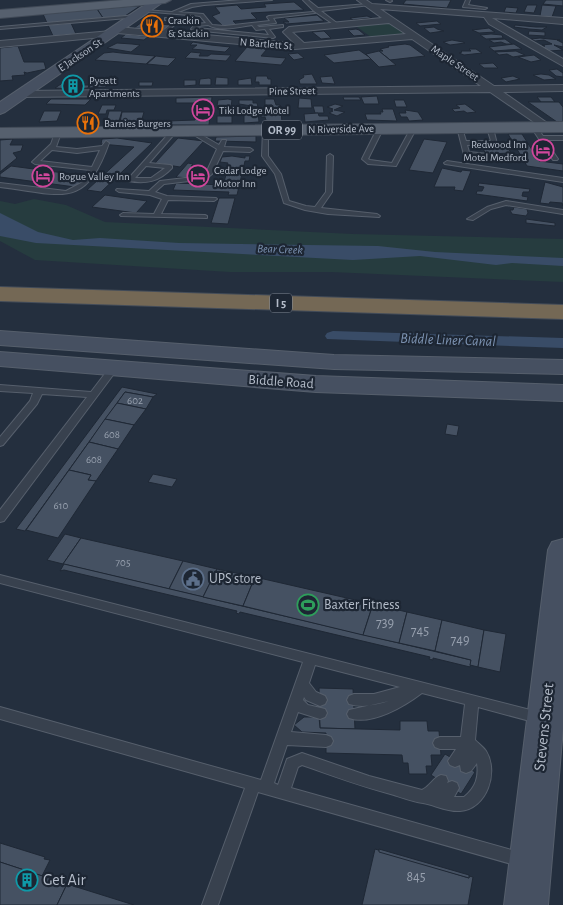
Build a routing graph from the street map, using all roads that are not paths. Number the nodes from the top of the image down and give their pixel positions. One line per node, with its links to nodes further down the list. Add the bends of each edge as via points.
1 (0, 0): 2 (lane)
2 (4, 0)
3 (160, 0): 4 (main road); 13 (main road, E Jackson St)
4 (165, 0)
5 (270, 0): 9 (lane)
6 (305, 0): 14 (lane)
7 (468, 0): 16 (lane, via 465,6)
8 (489, 0): 16 (lane)
9 (253, 1): 12 (lane); 17 (lane, via 196,4)
10 (85, 3): 13 (main road); 18 (main road)
11 (366, 3): 14 (lane); 16 (street); 21 (street, Maple Street)
12 (260, 8)
13 (140, 11): 17 (lane); 27 (lane); 29 (main road, E Jackson St)
14 (315, 11): 19 (lane); 25 (lane)
15 (264, 12): 19 (lane)
16 (485, 12): 22 (street); 34 (street, via 492,22)
17 (173, 13): 23 (lane, via 201,15)
18 (0, 14)
19 (270, 17): 24 (lane, via 274,22)
20 (162, 19): 30 (lane, via 179,20)
21 (391, 20): 25 (street); 31 (street, Maple Street)
22 (563, 21)
23 (208, 24): 24 (lane, via 225,27); 28 (lane, via 197,25 193,29 273,37)
24 (253, 24): 28 (lane, via 258,29)
25 (336, 25): 33 (street, via 287,32)
26 (281, 26): 28 (lane)
27 (0, 28)
28 (266, 28)
29 (114, 32): 30 (street, N Bartlett St); 32 (street); 37 (main road, E Jackson St)
30 (162, 34): 33 (street, N Bartlett St)
31 (416, 36): 33 (street, N Bartlett St); 35 (street, Maple Street)
32 (0, 44)
33 (302, 46)
34 (563, 63)
35 (493, 88): 36 (street, Pine Street); 37 (street, Pine Street); 42 (street, Maple Street)
36 (563, 88)
37 (22, 94): 38 (main road, E Jackson St)
38 (0, 109)
39 (380, 129): 40 (main road, N Riverside Ave / OR 99); 40 (lane, via 365,160 394,165); 41 (main road, N Riverside Ave / OR 99)
40 (413, 129): 48 (main road, N Riverside Ave / OR 99)
41 (265, 130): 47 (main road, N Riverside Ave / OR 99); 68 (lane, via 265,156 278,174 286,202)
42 (546, 130): 48 (main road, N Riverside Ave / OR 99, via 490,128); 49 (lane); 57 (lane)
43 (174, 131): 44 (main road, N Riverside Ave / OR 99); 50 (main road, N Riverside Ave / OR 99); 58 (lane)
44 (191, 131): 47 (main road, N Riverside Ave / OR 99); 52 (lane)
45 (0, 133): 46 (main road, N Riverside Ave / OR 99)
46 (58, 133): 50 (main road, N Riverside Ave / OR 99); 51 (lane)
47 (225, 136): 52 (lane)
48 (461, 136): 56 (lane, via 466,154)
49 (563, 138)
50 (108, 140): 53 (lane); 61 (lane)
51 (51, 148): 53 (lane); 60 (lane, via 35,162)
52 (222, 148): 54 (lane); 65 (lane, via 204,178 162,182)
53 (77, 150): 60 (lane)
54 (250, 150)
55 (330, 156): 68 (lane, via 329,192)
56 (507, 158)
57 (555, 160)
58 (144, 164): 58 (lane, via 130,180 160,179 170,167)
59 (447, 164): 62 (lane)
60 (61, 165): 61 (lane)
61 (94, 169): 63 (lane, via 76,191 66,193)
62 (563, 180)
63 (0, 185)
64 (119, 190): 65 (lane)
65 (150, 193): 66 (lane)
66 (166, 198): 67 (lane); 71 (lane)
67 (214, 198)
68 (317, 208): 72 (lane, via 328,212)
69 (563, 212): 74 (lane, via 506,203 489,208)
70 (123, 215): 71 (lane)
71 (156, 216): 73 (lane)
72 (378, 216)
73 (205, 217)
74 (471, 220)
75 (0, 282): 77 (highway, I 5)
76 (0, 294): 78 (highway, I 5)
77 (563, 298)
78 (563, 312)
79 (0, 338): 80 (main road, Biddle Road)
80 (36, 341): 81 (main road); 83 (main road, Biddle Road, via 236,356)
81 (0, 343)
82 (0, 359): 85 (main road, Biddle Road)
83 (461, 366): 84 (main road, Biddle Road); 86 (main road, Biddle Road)
84 (563, 367)
85 (112, 369): 89 (main road, Biddle Road, via 316,384); 90 (lane)
86 (563, 372)
87 (0, 388): 88 (lane)
88 (39, 391): 90 (lane); 91 (lane, via 34,402)
89 (563, 394)
90 (93, 395): 92 (lane)
91 (0, 443)
92 (0, 518)
93 (563, 550): 102 (main road, Stevens Street)
94 (0, 579): 95 (lane)
95 (311, 658): 96 (lane); 97 (lane)
96 (302, 684): 99 (lane); 99 (lane, via 320,706 306,710)
97 (420, 687): 98 (lane); 100 (lane, via 398,705 382,711)
98 (472, 701): 102 (lane); 106 (lane, via 469,720)
99 (295, 702): 103 (lane)
100 (354, 707)
101 (0, 712): 108 (lane)
102 (544, 719): 112 (main road, Stevens Street)
103 (283, 739): 104 (lane); 108 (lane)
104 (326, 740)
105 (440, 743): 106 (lane)
106 (473, 747): 107 (lane); 111 (lane, via 483,758 485,770 484,782 476,796 463,804)
107 (461, 764)
108 (259, 786): 109 (lane); 113 (lane)
109 (282, 793): 110 (lane, via 292,763 302,759); 112 (lane)
110 (421, 797): 111 (lane); 111 (lane, via 446,785 446,796)
111 (437, 801)
112 (530, 862): 114 (main road, Stevens Street)
113 (210, 905)
114 (526, 905)

